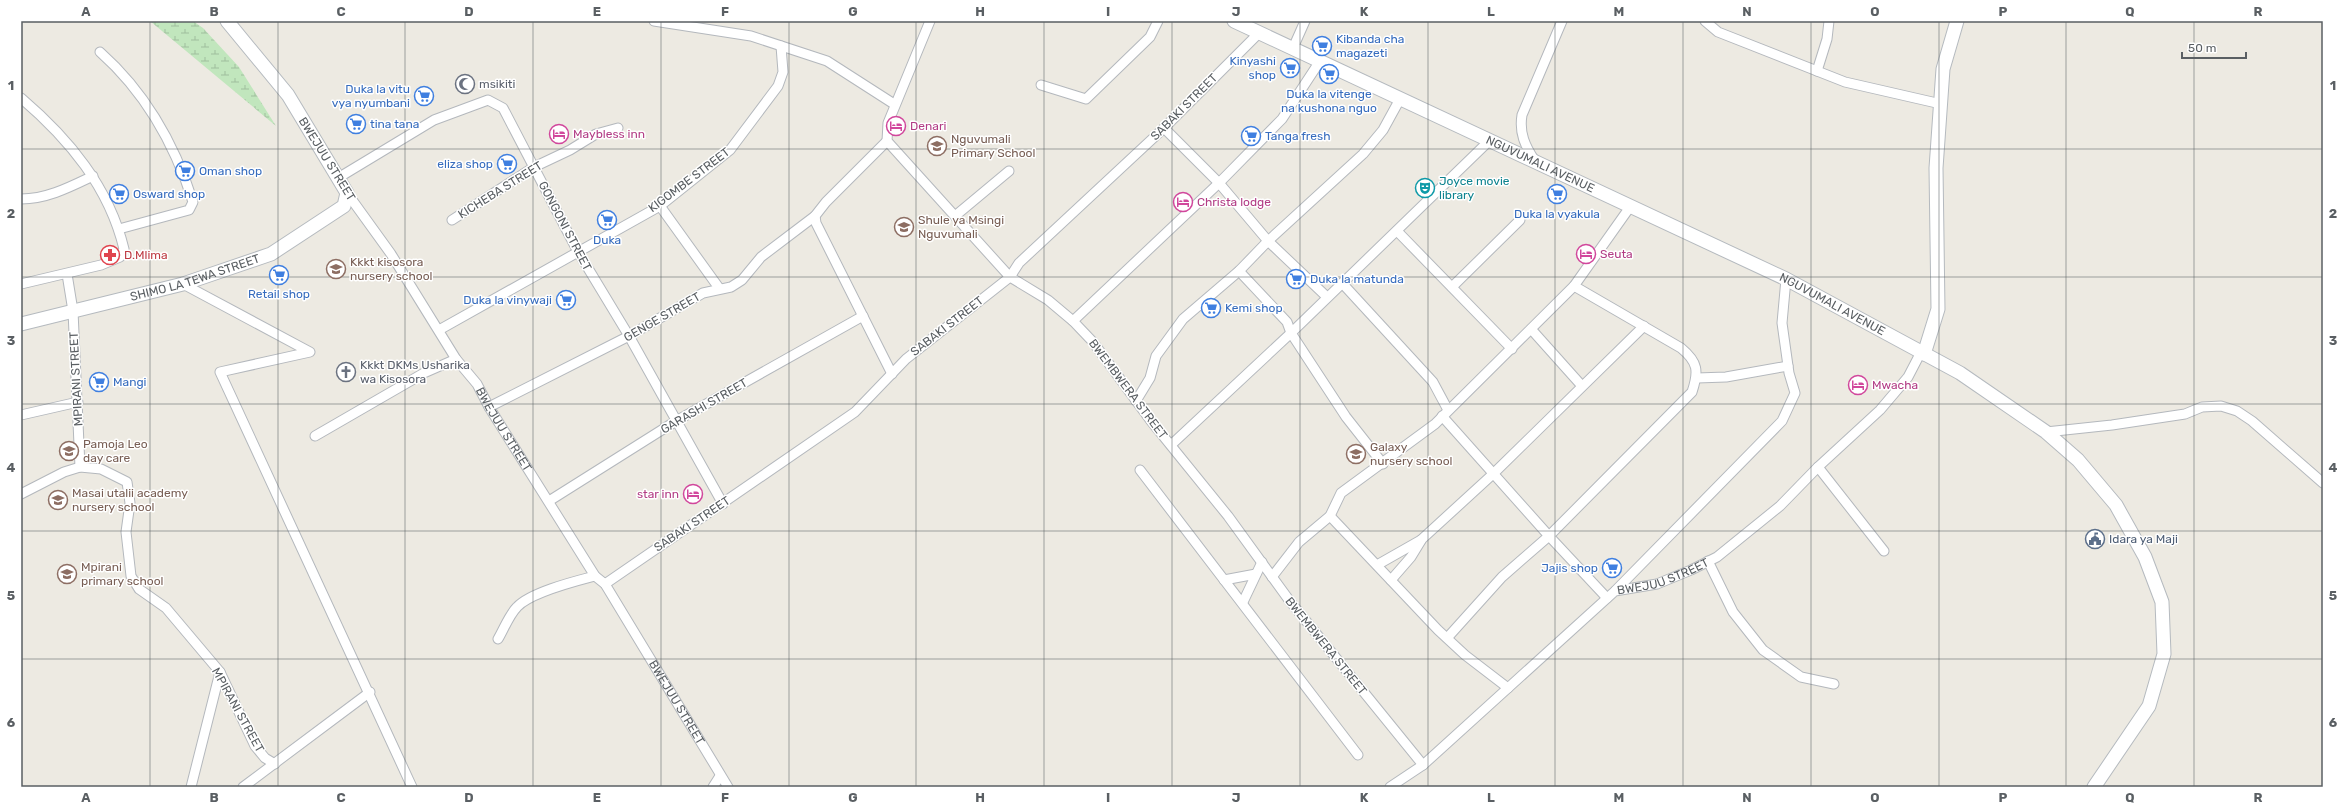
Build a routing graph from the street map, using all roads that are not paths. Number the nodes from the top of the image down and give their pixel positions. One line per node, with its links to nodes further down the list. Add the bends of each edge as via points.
1 (227, 21): 30 (street, BWEJUU STREET, via 288,95)
2 (654, 21): 12 (street, via 751,36)
3 (930, 21): 20 (street)
4 (1158, 21): 17 (street, via 1150,37 1086,99)
5 (1234, 21): 11 (street, NGUVUMALI AVENUE)
6 (1306, 21): 13 (street)
7 (1562, 21): 26 (street, via 1522,115 1520,128 1526,147)
8 (1707, 21): 16 (street, via 1718,32)
9 (1830, 21): 16 (street)
10 (1957, 21): 21 (street, via 1943,69)
11 (1259, 33): 13 (street, NGUVUMALI AVENUE); 23 (street, SABAKI STREET)
12 (781, 46): 20 (street, via 827,61); 34 (street, KIGOMBE STREET, via 783,72 778,86 737,142)
13 (1293, 48): 15 (street, NGUVUMALI AVENUE)
14 (100, 52): 40 (street, via 119,69 170,143 193,202 189,210)
15 (1320, 62): 19 (street, NGUVUMALI AVENUE); 31 (street, via 1282,118)
16 (1817, 71): 21 (street, via 1845,82)
17 (1041, 85)
18 (21, 98): 29 (street, via 51,124)
19 (1400, 99): 25 (street, NGUVUMALI AVENUE); 42 (street, via 1383,130 1363,154)
20 (894, 104): 24 (street, via 888,123)
21 (1941, 104): 65 (street, via 1936,168 1938,309)
22 (618, 128): 27 (street, KICHEBA STREET, via 596,134)
23 (1164, 128): 31 (street); 46 (street, SABAKI STREET, via 1019,263)
24 (887, 141): 36 (street, GENGE STREET); 37 (street, BWEMBWERA STREET)
25 (1489, 141): 26 (street, NGUVUMALI AVENUE); 41 (street)
26 (1537, 164): 35 (street, NGUVUMALI AVENUE)
27 (534, 167): 30 (street, GONGONI STREET, via 503,108 488,100 434,120); 38 (street, KICHEBA STREET); 43 (street, GONGONI STREET)
28 (1009, 171): 37 (street)
29 (93, 176): 33 (street, via 47,196); 40 (street)
30 (338, 178): 32 (street, BWEJUU STREET)
31 (1219, 183): 42 (street); 57 (street)
32 (346, 193): 50 (street, SHIMO LA TEWA STREET, via 344,206 338,211 271,254); 60 (street, BWEJUU STREET, via 391,254)
33 (21, 199)
34 (660, 206): 43 (street, KIGOMBE STREET); 53 (street)
35 (1630, 207): 47 (street, NGUVUMALI AVENUE); 51 (street)
36 (815, 216): 53 (street, GENGE STREET, via 761,258 742,280 731,288); 56 (street, via 816,223)
37 (955, 216): 46 (street, BWEMBWERA STREET)
38 (452, 220)
39 (1520, 220): 52 (street)
40 (119, 229): 45 (street, via 124,249 120,257)
41 (1397, 231): 48 (street); 52 (street)
42 (1268, 241): 44 (street); 54 (street)
43 (577, 250): 60 (street, KIGOMBE STREET); 63 (street, GONGONI STREET)
44 (1239, 271): 62 (street, via 1287,322); 71 (street, via 1183,319 1156,356 1150,378)
45 (67, 274): 49 (street); 55 (street, MPIRANI STREET)
46 (1010, 277): 57 (street, BWEMBWERA STREET, via 1048,300); 68 (street, SABAKI STREET, via 906,359)
47 (1786, 279): 65 (street, NGUVUMALI AVENUE); 67 (street, via 1782,322)
48 (1342, 283): 54 (street); 74 (street, via 1433,382)
49 (21, 284)
50 (183, 284): 55 (street, SHIMO LA TEWA STREET); 110 (street, via 310,352 220,372)
51 (1574, 286): 59 (street); 61 (street)
52 (1452, 287): 64 (street)
53 (719, 288): 63 (street, GENGE STREET, via 703,293)
54 (1327, 296): 62 (street)
55 (73, 311): 58 (street, SHIMO LA TEWA STREET); 72 (street, MPIRANI STREET)
56 (863, 316): 68 (street); 76 (street, GARASHI STREET)
57 (1073, 321): 71 (street, BWEMBWERA STREET, via 1093,342)
58 (21, 324)
59 (1644, 326): 69 (street, via 1692,357 1696,365); 70 (street)
60 (439, 330): 66 (street, BWEJUU STREET)
61 (1531, 330): 64 (street); 70 (street)
62 (1291, 333): 79 (street); 80 (street, via 1334,401)
63 (629, 336): 73 (street, GENGE STREET); 76 (street, GONGONI STREET)
64 (1512, 349): 74 (street)
65 (1923, 353): 77 (street, NGUVUMALI AVENUE, via 1960,373); 82 (street, BWEJUU STREET, via 1908,377 1880,410)
66 (456, 359): 73 (street, BWEJUU STREET, via 476,384); 78 (street, via 424,373)
67 (1788, 366): 69 (street, via 1726,377); 102 (street, via 1795,393 1782,421)
68 (892, 374): 88 (street, SABAKI STREET, via 855,412)
69 (1697, 378): 90 (street, via 1692,392)
70 (1582, 386): 84 (street)
71 (1136, 401): 79 (street, BWEMBWERA STREET)
72 (78, 402): 75 (street); 81 (street, MPIRANI STREET)
73 (489, 407): 87 (street, BWEJUU STREET)
74 (1445, 413): 80 (street); 84 (street)
75 (21, 415)
76 (676, 421): 87 (street, GARASHI STREET); 88 (street, GONGONI STREET)
77 (2046, 432): 85 (street, via 2112,425 2221,406 2237,411 2252,421); 121 (street, NGUVUMALI AVENUE, via 2078,460 2116,505 2145,557 2162,602 2164,654 2149,706)
78 (315, 436)
79 (1171, 445): 94 (street, BWEMBWERA STREET)
80 (1383, 464): 89 (street, via 1341,493)
81 (80, 467): 86 (street, via 64,472); 107 (street, MPIRANI STREET, via 101,469 127,482 130,503 126,532 130,576 139,589 166,608)
82 (1818, 467): 92 (street); 93 (street, BWEJUU STREET, via 1780,506 1717,557)
83 (1140, 470): 99 (street)
84 (1493, 474): 90 (street); 91 (street)
85 (2323, 483)
86 (21, 494)
87 (549, 501): 97 (street, BWEJUU STREET)
88 (723, 504): 101 (street, SABAKI STREET)
89 (1330, 516): 95 (street); 98 (street, via 1299,542)
90 (1549, 536): 103 (street); 105 (street, via 1502,577)
91 (1422, 539): 95 (street); 100 (street, via 1411,557)
92 (1884, 551)
93 (1708, 561): 102 (street, BWEJUU STREET, via 1657,584); 108 (street, via 1733,612 1763,650 1801,677)
94 (1262, 562): 96 (street); 98 (street, BWEMBWERA STREET)
95 (1377, 565): 100 (street)
96 (1256, 574): 99 (street); 104 (street)
97 (595, 576): 101 (street, BWEJUU STREET); 106 (street, via 563,584 522,602 516,607)
98 (1272, 577): 113 (street, BWEMBWERA STREET)
99 (1224, 580): 104 (street)
100 (1391, 580): 105 (street, via 1438,630)
101 (606, 584): 114 (street, BWEJUU STREET)
102 (1615, 591): 103 (street, BWEJUU STREET)
103 (1607, 598): 109 (street, BWEJUU STREET)
104 (1243, 602): 111 (street)
105 (1448, 637): 109 (street, via 1465,655)
106 (498, 639)
107 (220, 672): 112 (street, MPIRANI STREET, via 255,746 265,758); 115 (street)
108 (1834, 684)
109 (1508, 688): 113 (street, BWEJUU STREET)
110 (370, 692): 112 (street); 117 (street)
111 (1358, 755)
112 (275, 764): 116 (street)
113 (1423, 765): 120 (street, BWEJUU STREET)
114 (720, 776): 118 (street); 119 (street, BWEJUU STREET)
115 (191, 787)
116 (243, 787)
117 (412, 787)
118 (713, 787)
119 (728, 787)
120 (1390, 787)
121 (2094, 787)

